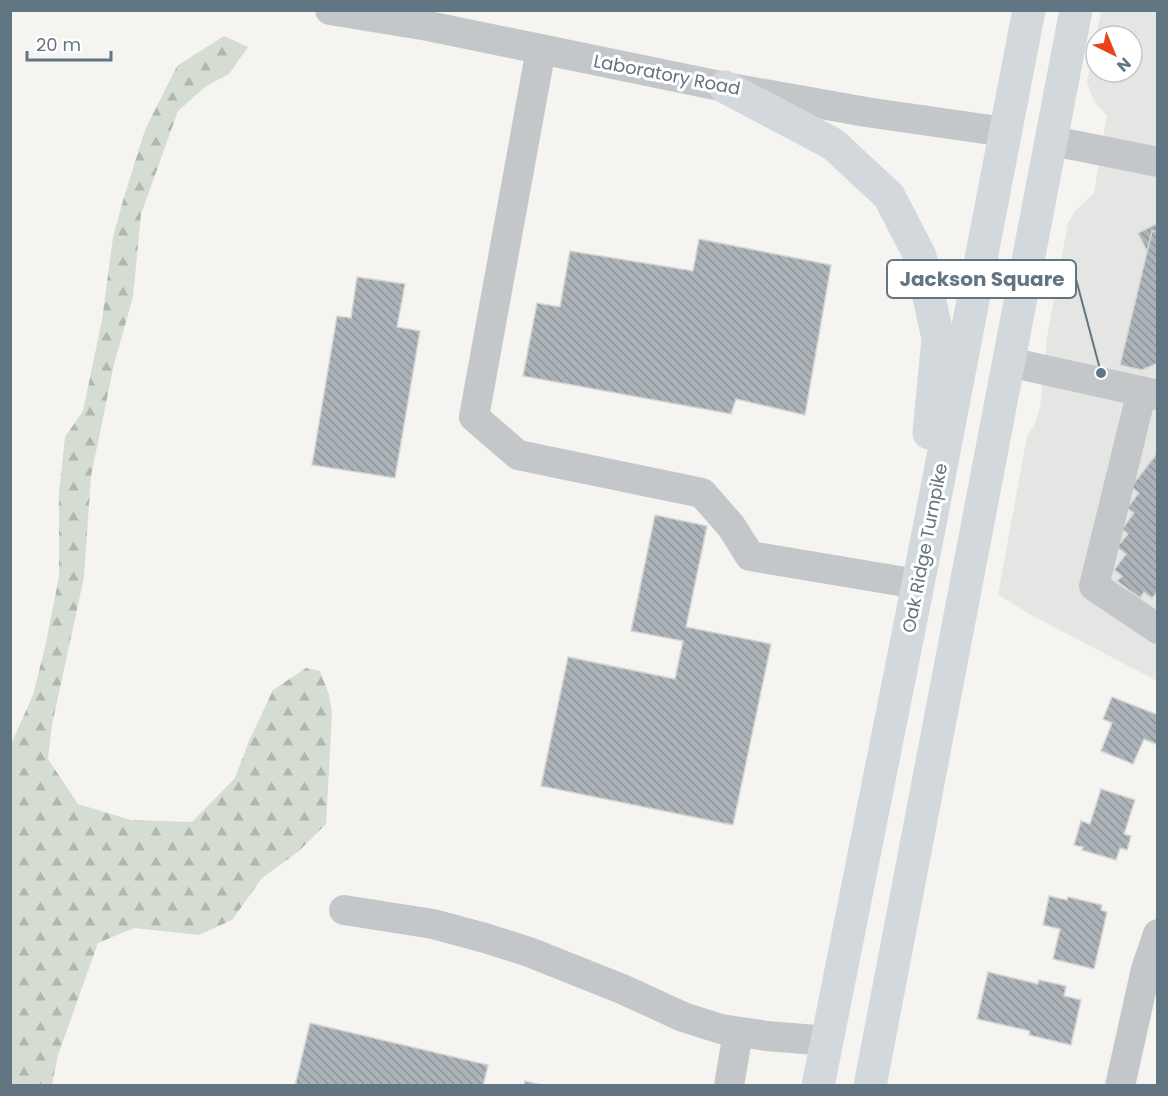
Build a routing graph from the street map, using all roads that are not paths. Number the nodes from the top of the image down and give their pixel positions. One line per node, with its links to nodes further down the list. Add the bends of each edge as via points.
1 (330, 10): 4 (street, Laboratory Road)
2 (1029, 10): 7 (highway, Oak Ridge Turnpike)
3 (1076, 10): 8 (highway)
4 (430, 18): 5 (street, Laboratory Road)
5 (541, 49): 6 (street, Laboratory Road); 13 (street, via 474,417 518,455 702,493 731,526 750,556)
6 (725, 87): 7 (street, Laboratory Road); 12 (highway, via 833,144 889,196 920,256 938,338 929,424)
7 (1005, 132): 8 (highway); 12 (highway, Oak Ridge Turnpike)
8 (1053, 141): 9 (street); 10 (highway)
9 (1158, 162)
10 (1010, 362): 11 (street); 14 (highway)
11 (1150, 393): 15 (street, via 1094,586)
12 (929, 529): 13 (highway, Oak Ridge Turnpike)
13 (917, 584): 14 (highway); 19 (highway, Oak Ridge Turnpike)
14 (966, 593): 20 (highway)
15 (1158, 629)
16 (344, 910): 18 (street, via 433,924 485,938 622,989 683,1017)
17 (1158, 934): 24 (street, via 1146,969)
18 (738, 1032): 19 (street); 21 (street)
19 (828, 1041): 20 (highway); 22 (highway, Oak Ridge Turnpike)
20 (878, 1052): 23 (highway)
21 (729, 1086)
22 (818, 1086)
23 (870, 1086)
24 (1120, 1086)

